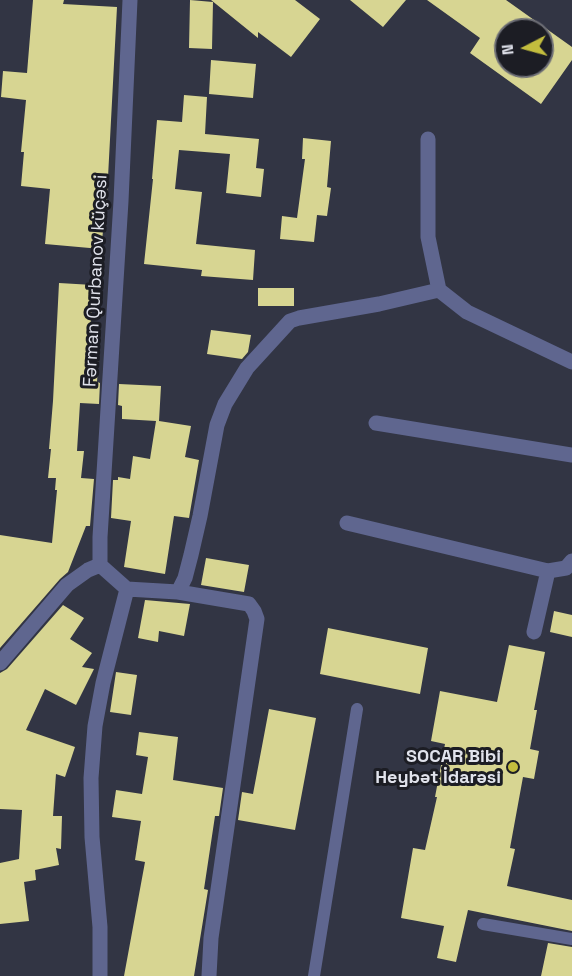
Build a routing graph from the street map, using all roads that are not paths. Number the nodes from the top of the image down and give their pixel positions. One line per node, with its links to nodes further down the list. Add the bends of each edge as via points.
1 (130, 0): 9 (street, Fərman Qurbanov küçəsi)
2 (428, 139): 3 (street, via 428,237)
3 (439, 290): 4 (street, via 467,312); 12 (street, via 290,321 247,368 217,425 201,516)
4 (572, 362)
5 (376, 423): 6 (street)
6 (572, 455)
7 (347, 523): 10 (street)
8 (572, 561): 10 (street, via 566,568)
9 (100, 565): 11 (street); 14 (street, via 67,585)
10 (548, 571): 13 (street)
11 (128, 589): 12 (street); 18 (street, via 103,683 91,778)
12 (178, 592): 19 (street, via 249,604 257,620 211,938)
13 (534, 632)
14 (0, 663)
15 (357, 709): 20 (lane)
16 (483, 924): 17 (lane)
17 (572, 939)
18 (100, 976)
19 (209, 976)
20 (314, 976)

